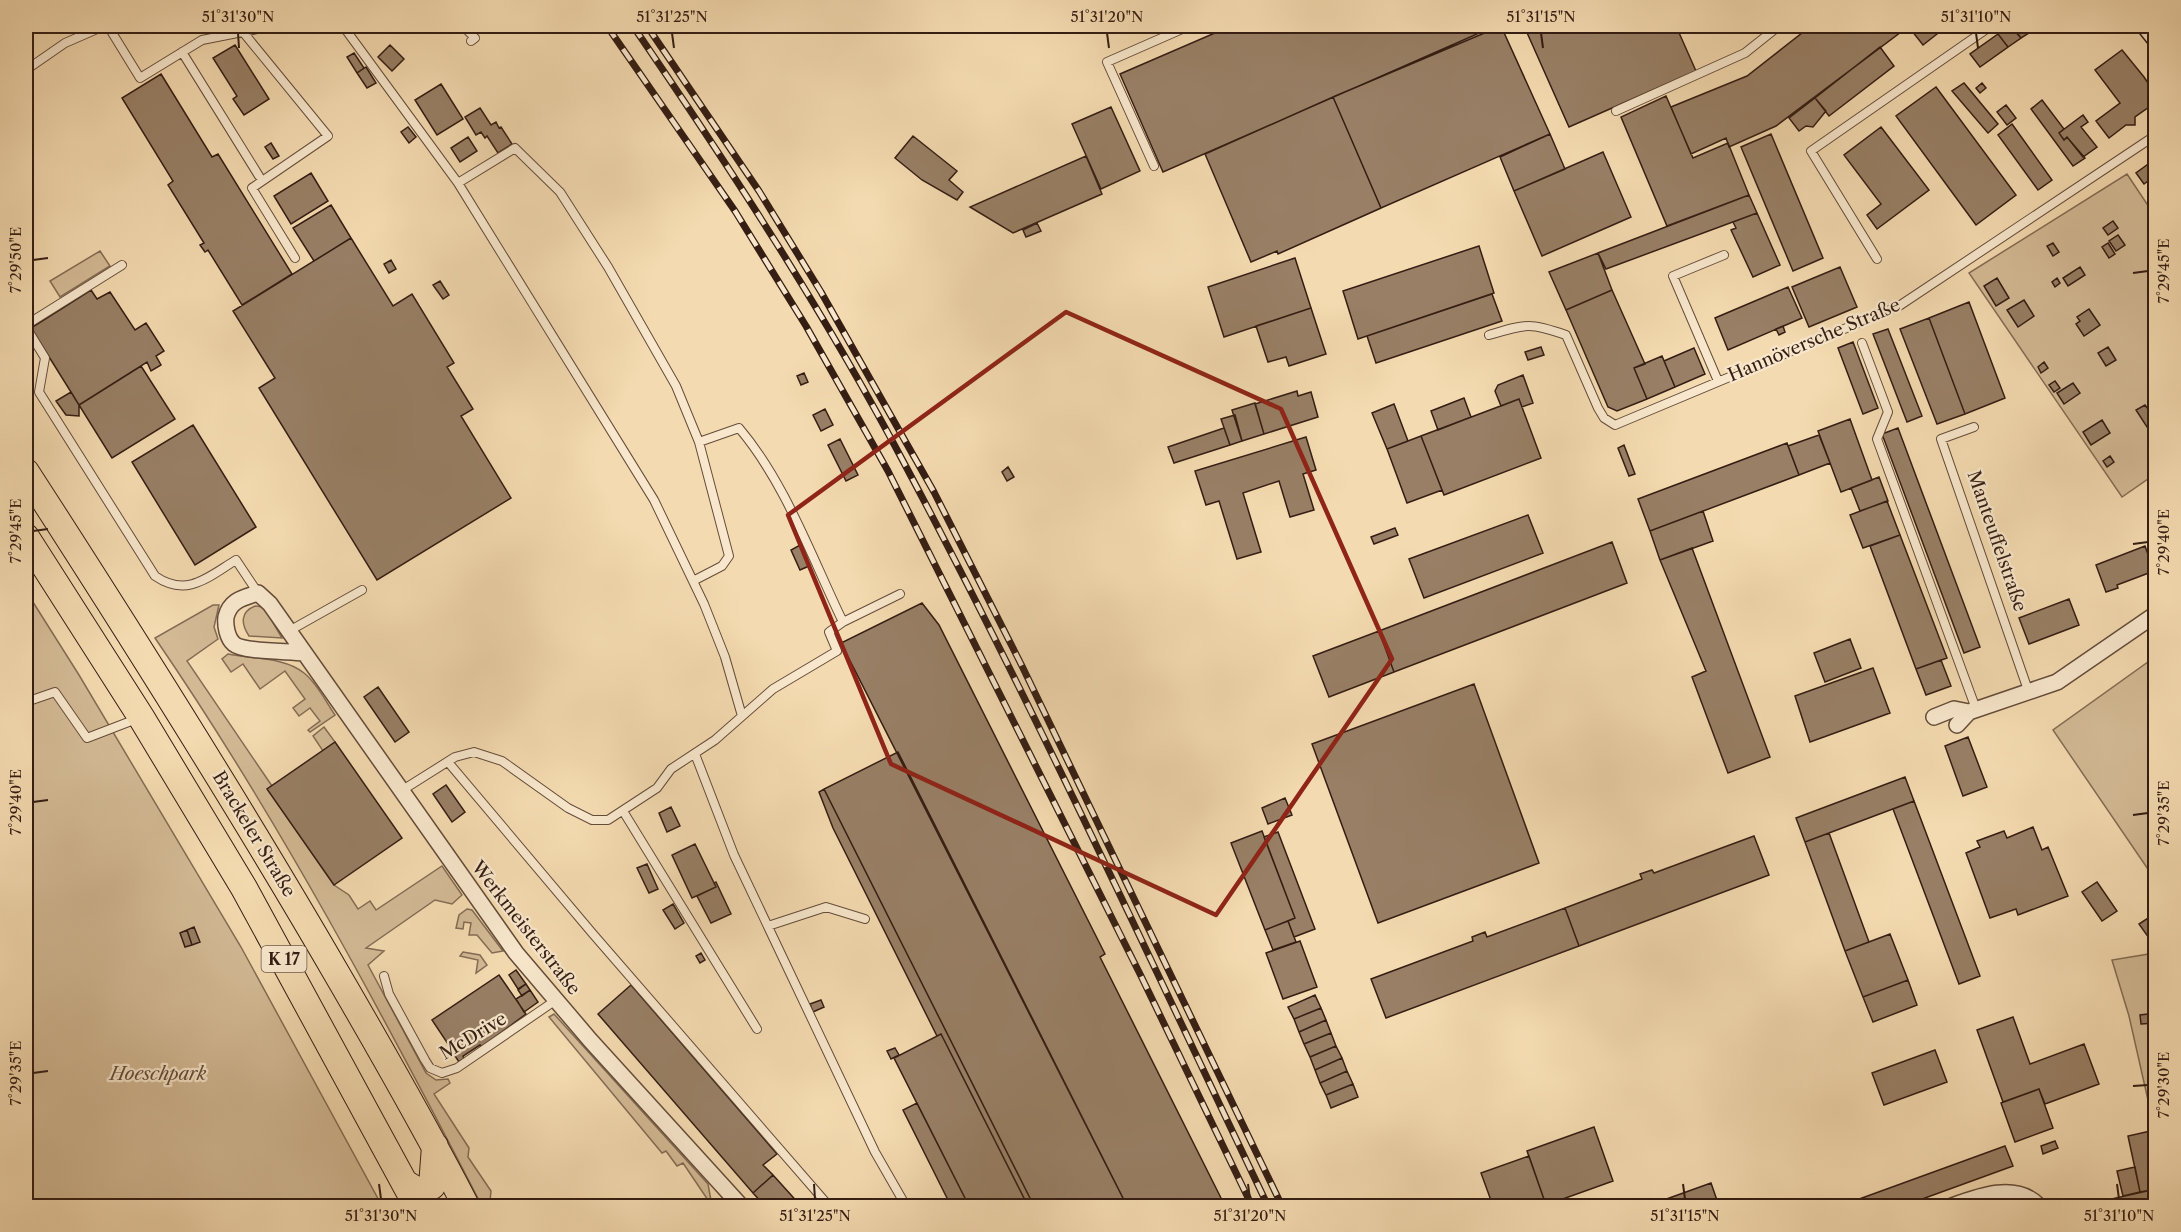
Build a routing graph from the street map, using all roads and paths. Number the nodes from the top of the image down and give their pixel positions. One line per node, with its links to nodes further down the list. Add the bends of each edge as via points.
1 (106, 26): 12 (lane, via 141,78); 13 (lane, via 65,43)
2 (273, 26): 9 (lane)
3 (343, 26): 18 (lane)
4 (463, 26): 11 (lane, via 475,38)
5 (1189, 26): 16 (lane, via 1107,62)
6 (1779, 26): 14 (lane, via 1745,53)
7 (1991, 26): 21 (lane, via 1810,151)
8 (2148, 26): 10 (main road)
9 (243, 32): 12 (lane, via 202,40); 20 (lane, via 328,136 252,188)
10 (2156, 36)
11 (471, 41)
12 (182, 52): 17 (lane)
13 (26, 70)
14 (1616, 111)
15 (2156, 135): 26 (lane, Hannöversche Straße, via 1899,306)
16 (1154, 166)
17 (259, 176)
18 (458, 183): 28 (lane, via 515,148 560,192 676,386); 31 (lane, via 654,500)
19 (1724, 255): 26 (lane, via 1673,276)
20 (295, 258)
21 (1877, 259)
22 (122, 266): 23 (lane)
23 (26, 326): 33 (lane, via 45,358 39,392 155,576 168,585 184,587 236,560)
24 (1489, 335): 26 (lane, Hannöversche Straße, via 1518,326 1538,325 1566,335 1598,408 1615,425)
25 (1862, 343): 41 (lane, via 1888,412 1876,439)
26 (1718, 381)
27 (1974, 427): 39 (lane, Manteuffelstraße, via 1941,439)
28 (699, 442): 31 (lane, via 729,556 722,566); 36 (lane, via 739,428 750,441 771,473)
29 (26, 472): 55 (highway, Brackeler Straße / K 17, via 258,838)
30 (26, 537): 43 (highway, Brackeler Straße / K 17)
31 (693, 581): 42 (lane, via 725,657)
32 (362, 590): 37 (lane)
33 (258, 593): 37 (street, Werkmeisterstraße); 38 (street, via 238,599 229,608 225,621 234,644)
34 (900, 594): 36 (lane)
35 (2156, 614): 39 (street, via 2057,682)
36 (843, 622): 42 (lane, via 829,632 837,651 773,689)
37 (289, 631): 38 (street, Werkmeisterstraße)
38 (304, 653): 48 (street, Werkmeisterstraße)
39 (2028, 690): 41 (street)
40 (26, 702): 43 (lane, via 55,692 87,738)
41 (1972, 710): 44 (street, via 1954,709); 45 (street)
42 (742, 716): 46 (lane)
43 (141, 717): 56 (highway, Brackeler Straße / K 17, via 250,898)
44 (1934, 717)
45 (1957, 725)
46 (695, 754): 49 (lane, via 671,769 657,788); 51 (lane, via 734,855)
47 (448, 762): 48 (lane); 49 (lane, via 463,753 474,752 502,761 568,808 592,820 608,820); 60 (lane)
48 (401, 791): 53 (street, Werkmeisterstraße, via 516,953)
49 (623, 812): 54 (lane)
50 (865, 919): 51 (lane, via 826,907)
51 (768, 926): 61 (lane, via 875,1152)
52 (384, 976): 53 (lane, McDrive, via 388,994 435,1072 457,1068)
53 (556, 1000): 59 (street, Werkmeisterstraße)
54 (757, 1029)
55 (435, 1145): 56 (highway, via 432,1186 424,1191 414,1190); 58 (highway, Brackeler Straße / K 17)
56 (404, 1182): 57 (highway, Brackeler Straße / K 17)
57 (417, 1206)
58 (466, 1206)
59 (741, 1206)
60 (829, 1206)
61 (906, 1206)
62 (1952, 1206): 63 (street, via 2016,1193)
63 (2039, 1206)

